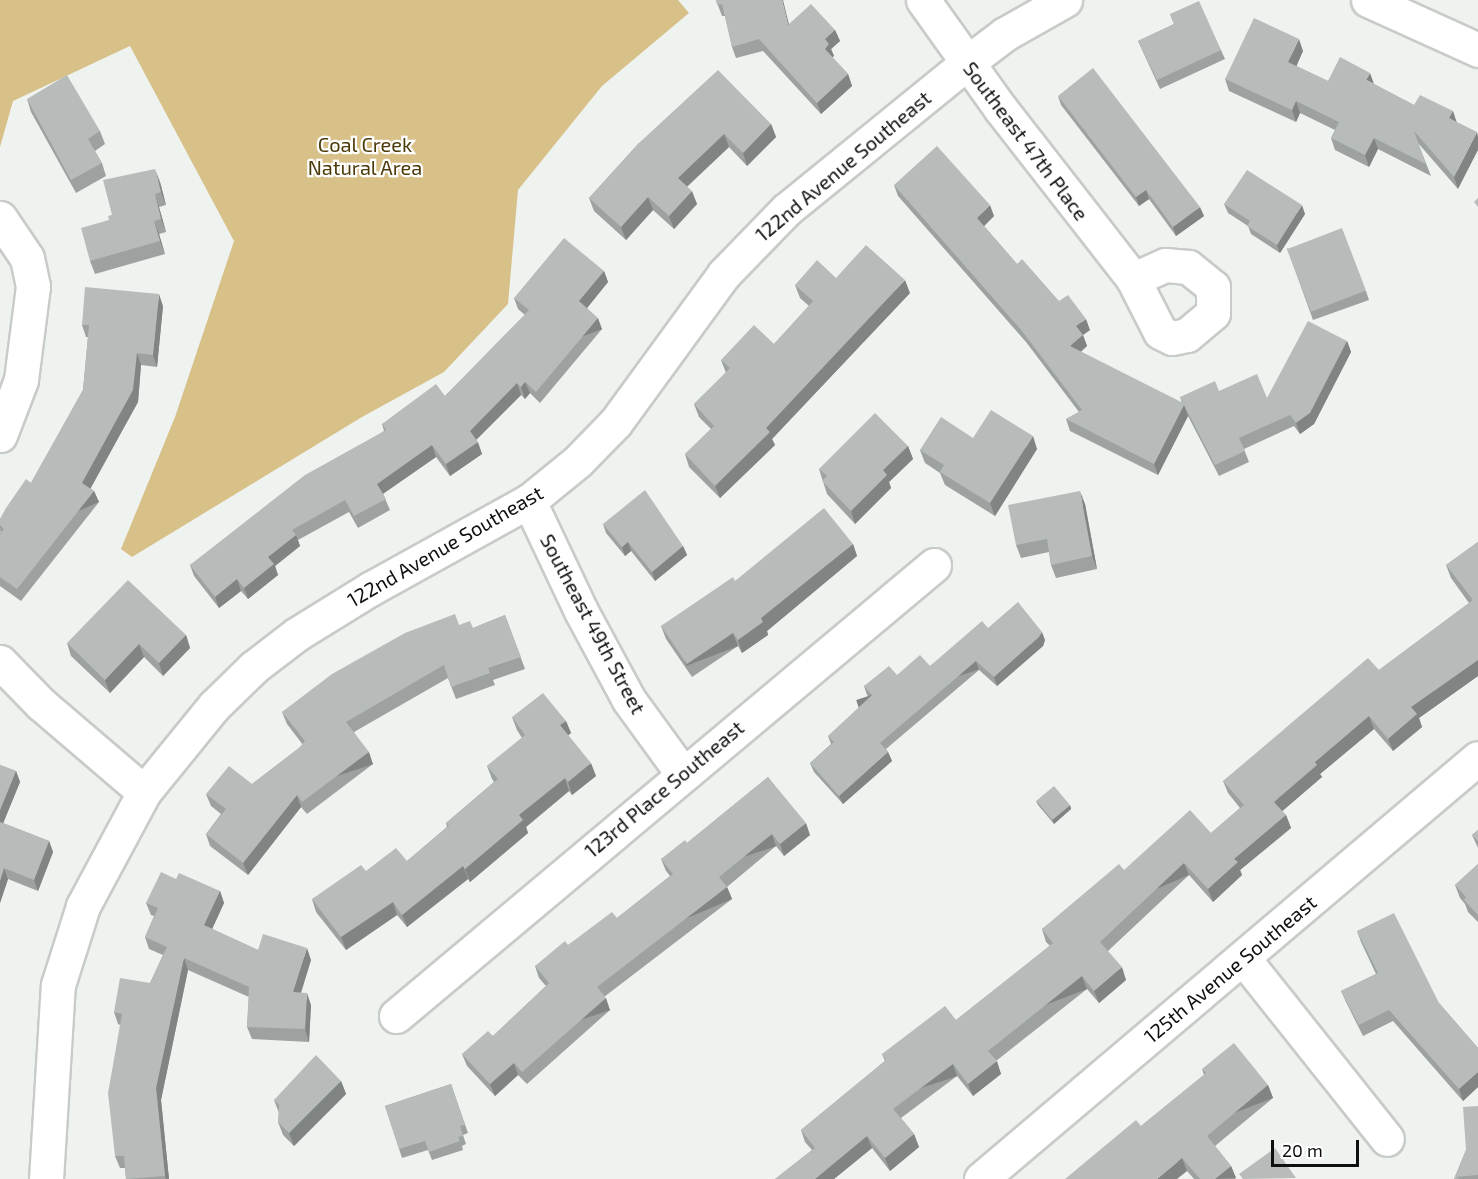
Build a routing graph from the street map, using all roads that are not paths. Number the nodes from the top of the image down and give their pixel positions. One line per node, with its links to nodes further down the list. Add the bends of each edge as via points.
1 (923, 0): 5 (street, Southeast 47th Place)
2 (1065, 0): 5 (street, 122nd Avenue Southeast)
3 (1368, 0): 4 (street)
4 (1478, 50)
5 (968, 62): 7 (street, Southeast 47th Place); 9 (street, 122nd Avenue Southeast, via 786,210 753,242 724,274 616,422 578,461)
6 (0, 218): 8 (street, via 27,258 33,286 21,380)
7 (1133, 279)
8 (0, 435)
9 (529, 501): 13 (street, Southeast 49th Street, via 629,700); 14 (street, 122nd Avenue Southeast, via 370,589 254,666 214,706)
10 (934, 565): 13 (street, 123rd Place Southeast)
11 (0, 662): 14 (street, via 41,704)
12 (1478, 758): 15 (street, 125th Avenue Southeast)
13 (682, 773): 16 (street, 123rd Place Southeast)
14 (144, 792): 19 (street, 122nd Avenue Southeast, via 83,906 58,985)
15 (1243, 958): 17 (street); 18 (street, 125th Avenue Southeast)
16 (396, 1016)
17 (1387, 1139)
18 (984, 1178)
19 (46, 1179)

